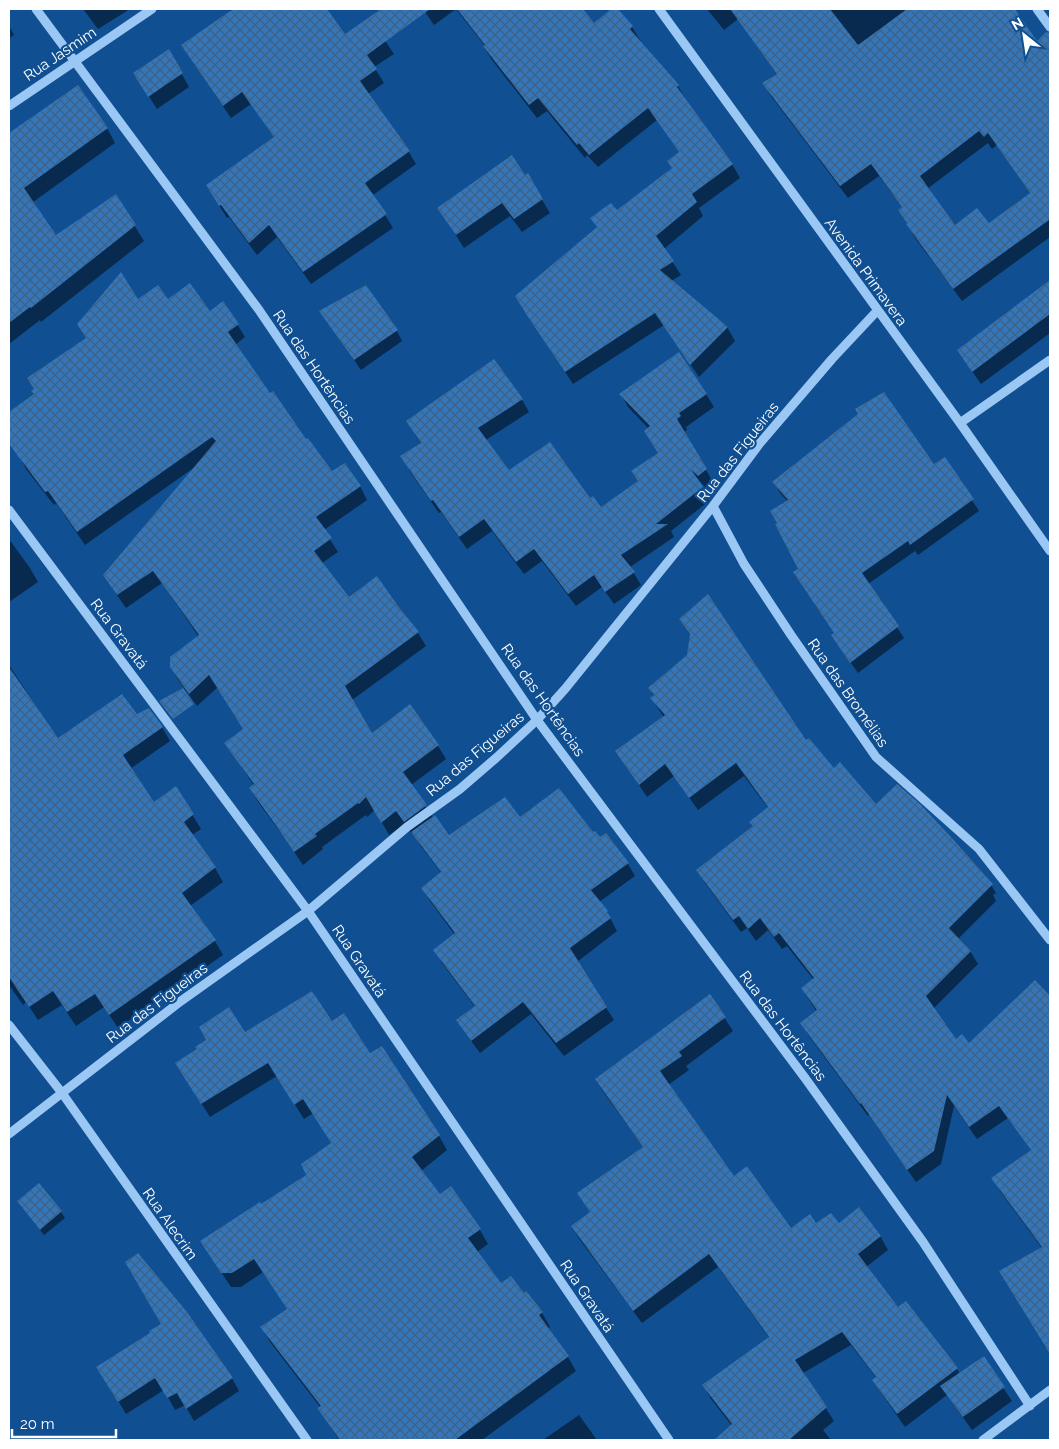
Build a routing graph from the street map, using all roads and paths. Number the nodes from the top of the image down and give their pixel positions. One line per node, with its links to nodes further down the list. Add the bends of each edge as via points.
1 (36, 9): 6 (street, Rua das Hortências)
2 (152, 9): 6 (street, Rua Jasmim)
3 (659, 9): 8 (street, Avenida Primavera)
4 (1037, 9): 5 (street)
5 (1050, 27)
6 (75, 61): 7 (street, Rua Jasmim); 14 (street, Rua das Hortências, via 259,310)
7 (9, 106)
8 (878, 311): 10 (street, Avenida Primavera); 11 (street, Rua das Figueiras, via 773,428)
9 (1050, 360): 10 (street)
10 (960, 423): 13 (street, Avenida Primavera)
11 (713, 506): 14 (street, Rua das Figueiras); 16 (street, Rua das Bromélias, via 744,564 876,757 979,849)
12 (9, 510): 15 (street, Rua Gravatá)
13 (1050, 552)
14 (538, 720): 15 (street, Rua das Figueiras, via 460,789 407,827); 22 (street, Rua das Hortências, via 833,1117 942,1269)
15 (308, 910): 19 (street, Rua das Figueiras, via 181,1001); 24 (street, Rua Gravatá)
16 (1047, 928): 17 (street, Rua das Bromélias)
17 (1050, 940)
18 (9, 1025): 19 (street, Rua Alecrim)
19 (62, 1093): 20 (street, Rua das Figueiras); 23 (street, Rua Alecrim)
20 (9, 1134)
21 (1050, 1390): 22 (street)
22 (1030, 1406): 25 (street)
23 (307, 1440)
24 (670, 1440)
25 (983, 1440)

